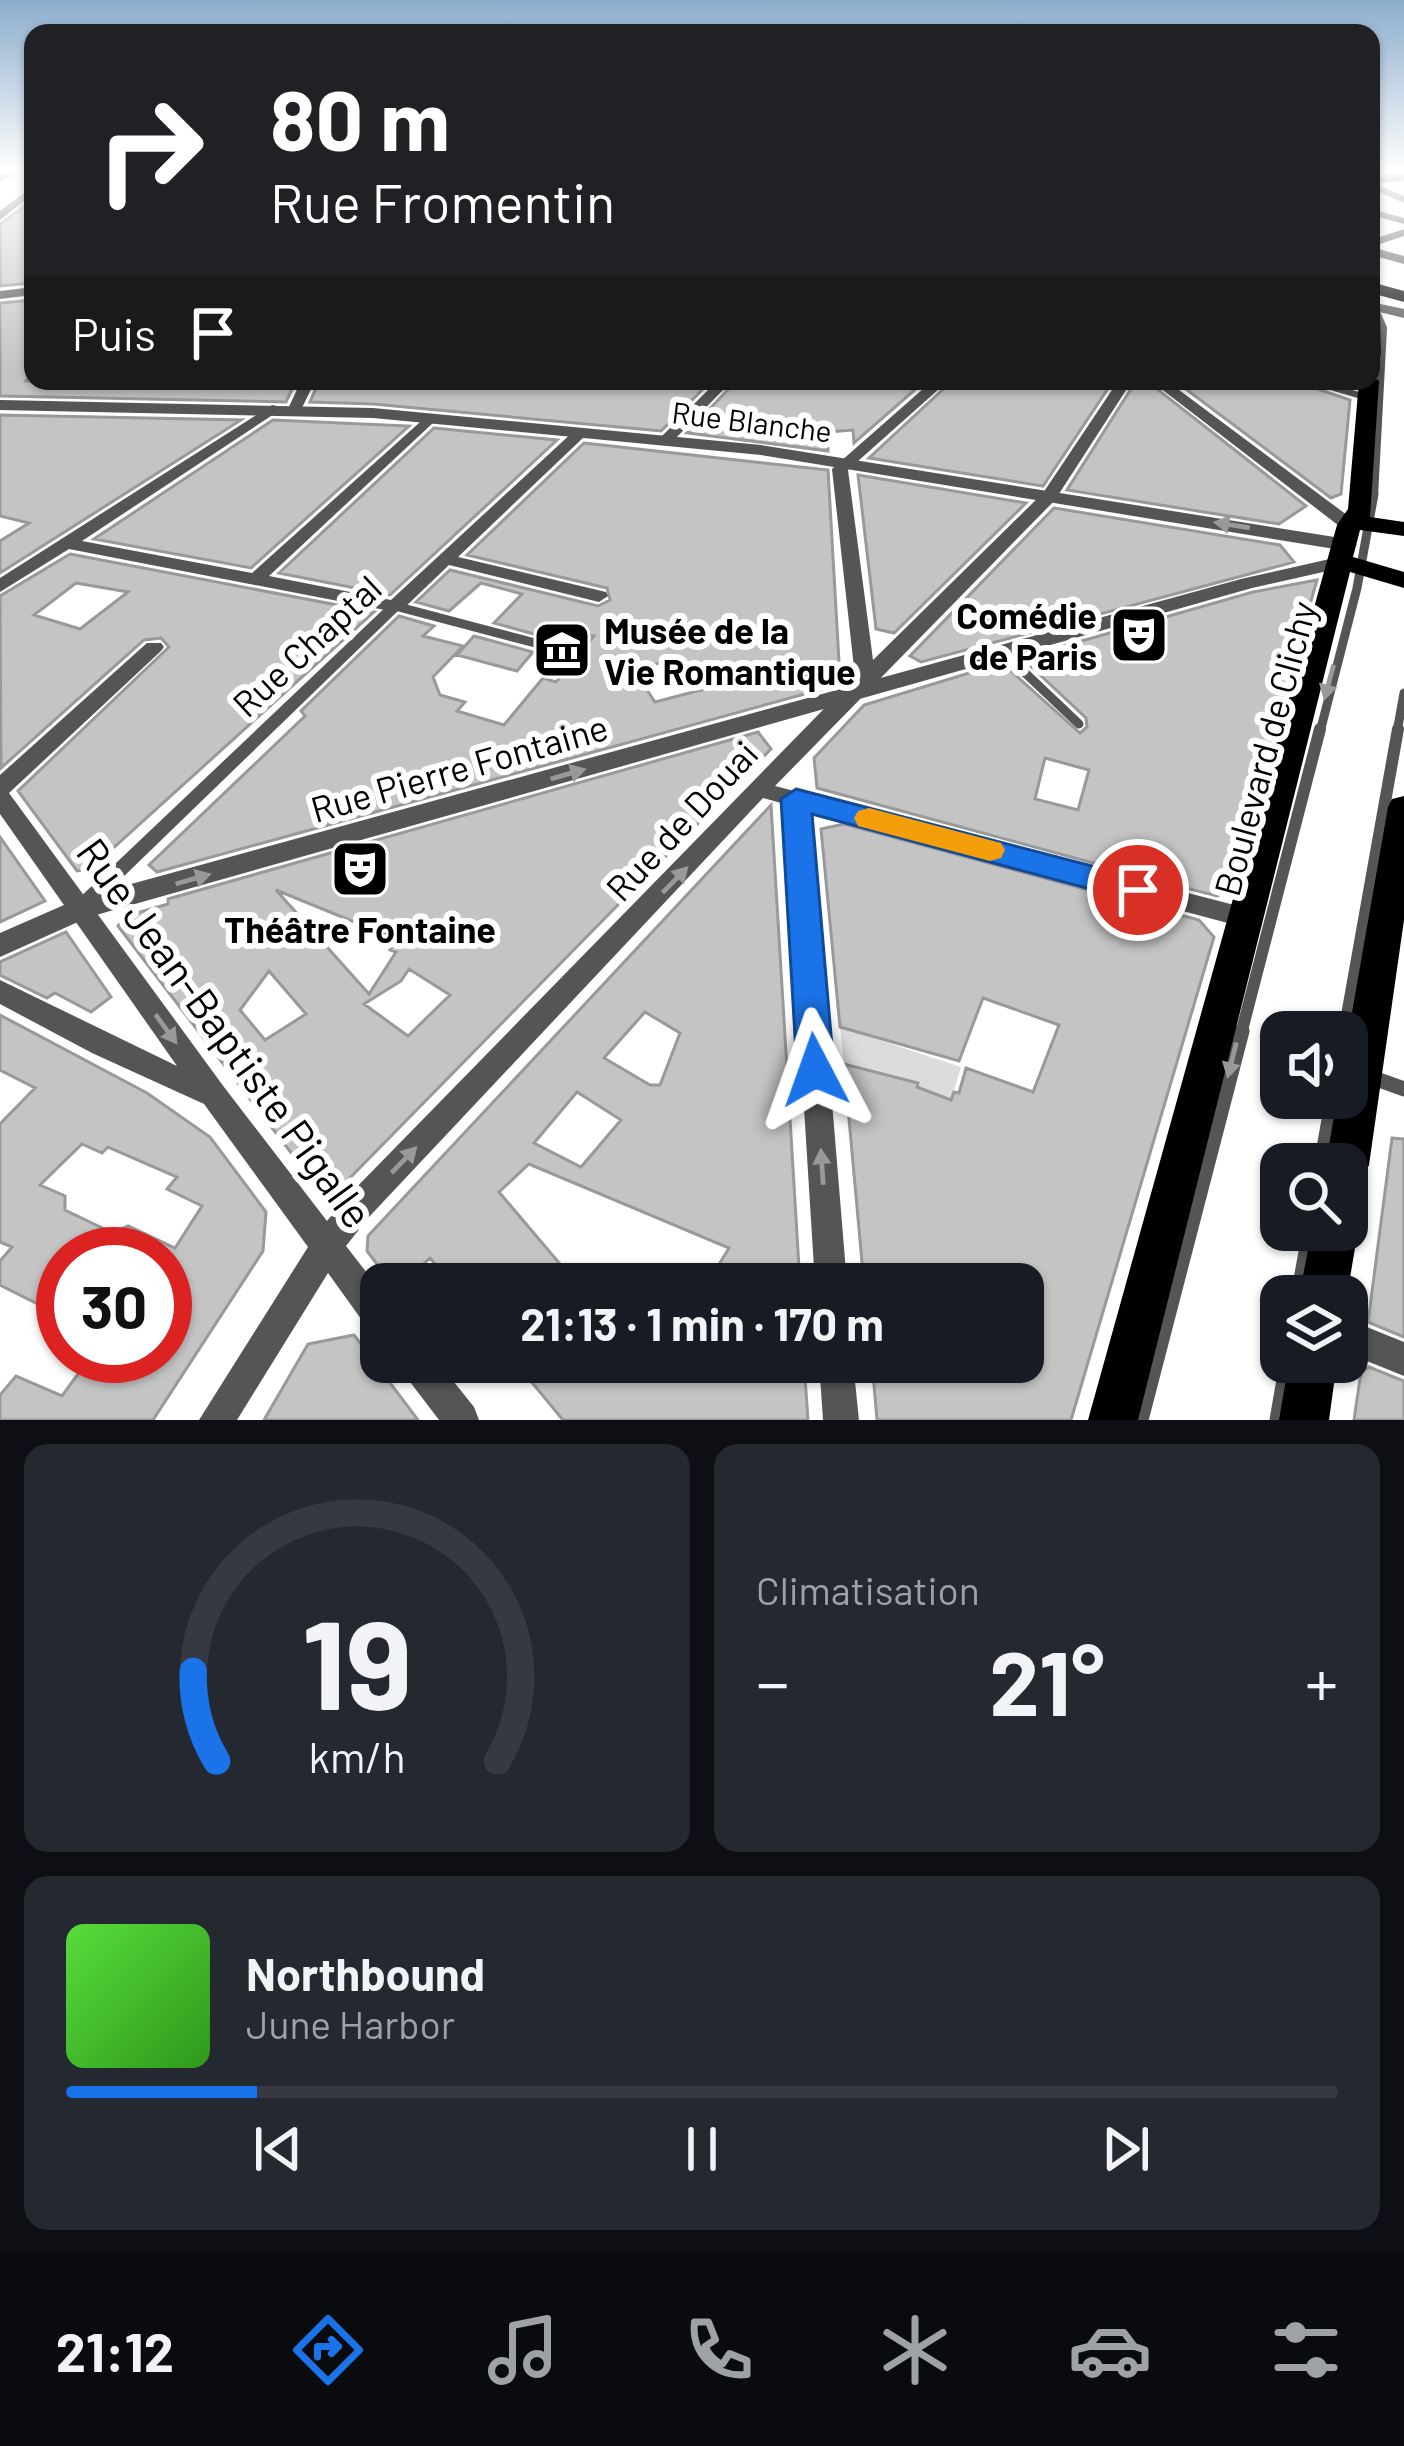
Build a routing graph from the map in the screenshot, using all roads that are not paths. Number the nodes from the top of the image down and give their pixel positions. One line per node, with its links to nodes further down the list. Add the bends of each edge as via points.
1 (1380, 320): 2 (lane, Boulevard de Clichy)
2 (1380, 383)
3 (304, 390): 12 (street)
4 (716, 390): 15 (street)
5 (931, 390): 16 (street)
6 (1118, 390): 17 (street, Rue de Douai)
7 (1169, 390): 19 (street)
8 (1368, 390): 19 (main road, Boulevard de Clichy)
9 (1380, 390): 19 (lane, Boulevard de Clichy, via 1373,512)
10 (0, 405): 11 (street, Rue Blanche)
11 (272, 409): 12 (street, Rue Blanche); 20 (street)
12 (294, 411): 13 (street, Rue Blanche)
13 (429, 418): 14 (street, Rue Blanche); 22 (street)
14 (580, 433): 15 (street, Rue Blanche); 21 (street, Rue Chaptal)
15 (665, 441): 16 (street, Rue Blanche)
16 (847, 462): 17 (street, Rue Blanche); 30 (street, via 840,469)
17 (1049, 496): 19 (street, Rue Blanche, one-way to 17); 30 (street, Rue de Douai)
18 (1404, 529): 19 (main road)
19 (1354, 541): 23 (main road); 29 (street, Rue Pierre Fontaine, via 1313,566); 39 (main road, Boulevard de Clichy); 60 (lane, Boulevard de Clichy, one-way to 60)
20 (68, 543): 22 (street); 24 (street)
21 (446, 559): 25 (street); 26 (street, Rue Chaptal)
22 (256, 580): 26 (street)
23 (1404, 580)
24 (0, 586)
25 (599, 596)
26 (394, 607): 27 (lane); 38 (street, Rue Chaptal)
27 (539, 644)
28 (154, 647): 33 (street)
29 (1002, 651): 30 (street, Rue Pierre Fontaine); 32 (lane)
30 (858, 688): 34 (street, Rue de Douai); 38 (street, Rue Pierre Fontaine, one-way to 30)
31 (1404, 693): 42 (lane)
32 (1079, 724)
33 (0, 788)
34 (761, 790): 36 (street); 47 (street, Rue de Douai, one-way to 34)
35 (0, 797): 38 (street, Rue Jean-Baptiste Pigalle)
36 (796, 799): 39 (street); 48 (street, one-way to 36)
37 (1404, 811): 43 (main road)
38 (80, 909): 40 (street, Rue Pierre Fontaine); 46 (street, Rue Jean-Baptiste Pigalle, one-way to 46)
39 (1246, 918): 59 (main road, Boulevard de Clichy)
40 (0, 946)
41 (0, 991): 46 (street)
42 (1348, 1011)
43 (1368, 1048)
44 (1368, 1076): 45 (lane)
45 (1404, 1089)
46 (214, 1096): 47 (street, Rue Jean-Baptiste Pigalle)
47 (326, 1247): 49 (street, Rue Jean-Baptiste Pigalle); 56 (street, Rue de Douai)
48 (829, 1263)
49 (360, 1291)
50 (1368, 1344): 51 (street)
51 (1404, 1359)
52 (432, 1383): 57 (street)
53 (838, 1383): 58 (street)
54 (1283, 1383): 61 (lane)
55 (1309, 1383): 62 (main road)
56 (217, 1420)
57 (461, 1420)
58 (841, 1420)
59 (1113, 1420)
60 (1141, 1420)
61 (1277, 1420)
62 (1304, 1420)

